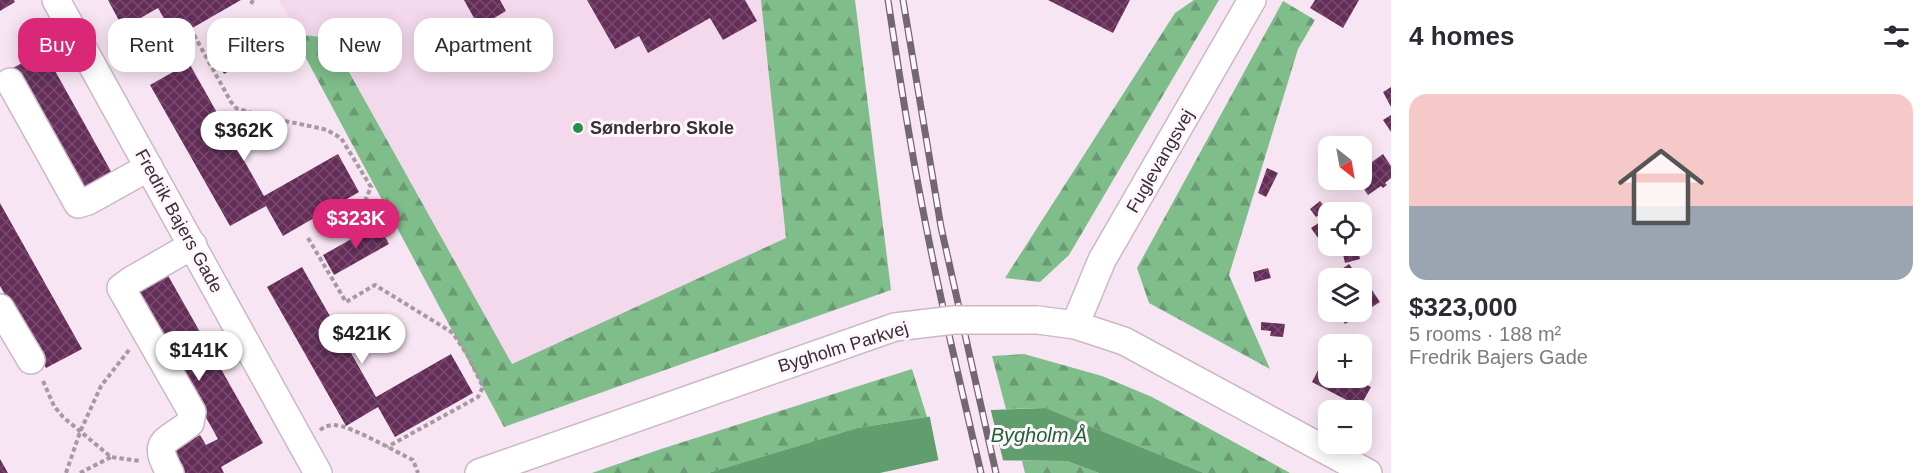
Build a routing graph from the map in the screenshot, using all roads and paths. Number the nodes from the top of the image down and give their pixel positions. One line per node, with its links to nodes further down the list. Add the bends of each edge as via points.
1 (56, 0): 5 (street, Fredrik Bajers Gade)
2 (1252, 0): 10 (street, Fuglevangsvej, via 1102,260)
3 (195, 37): 6 (path, via 236,108 327,130 341,138 370,187)
4 (10, 82): 5 (street, via 78,204)
5 (149, 167): 8 (street, Fredrik Bajers Gade)
6 (362, 208)
7 (308, 238): 15 (path, via 346,302 375,285 453,333 483,387 478,397)
8 (193, 245): 11 (street, via 121,288); 14 (street, Fredrik Bajers Gade)
9 (0, 308): 12 (street)
10 (1075, 325): 22 (street, Bygholm Parkvej, bridge, via 1038,320 954,320 895,327); 23 (street, Bygholm Parkvej, via 1124,341)
11 (148, 334): 13 (path, via 138,340 101,386); 17 (street, via 192,412 190,423 165,440 160,449)
12 (31, 360): 13 (path, via 54,406)
13 (81, 432): 16 (path); 18 (path)
14 (300, 439): 15 (path, via 336,425); 20 (street, Fredrik Bajers Gade)
15 (387, 447): 21 (path, via 413,460)
16 (111, 457): 17 (path); 19 (path)
17 (166, 466)
18 (66, 473)
19 (80, 473)
20 (318, 473)
21 (418, 473)
22 (479, 473)
23 (1368, 473)

